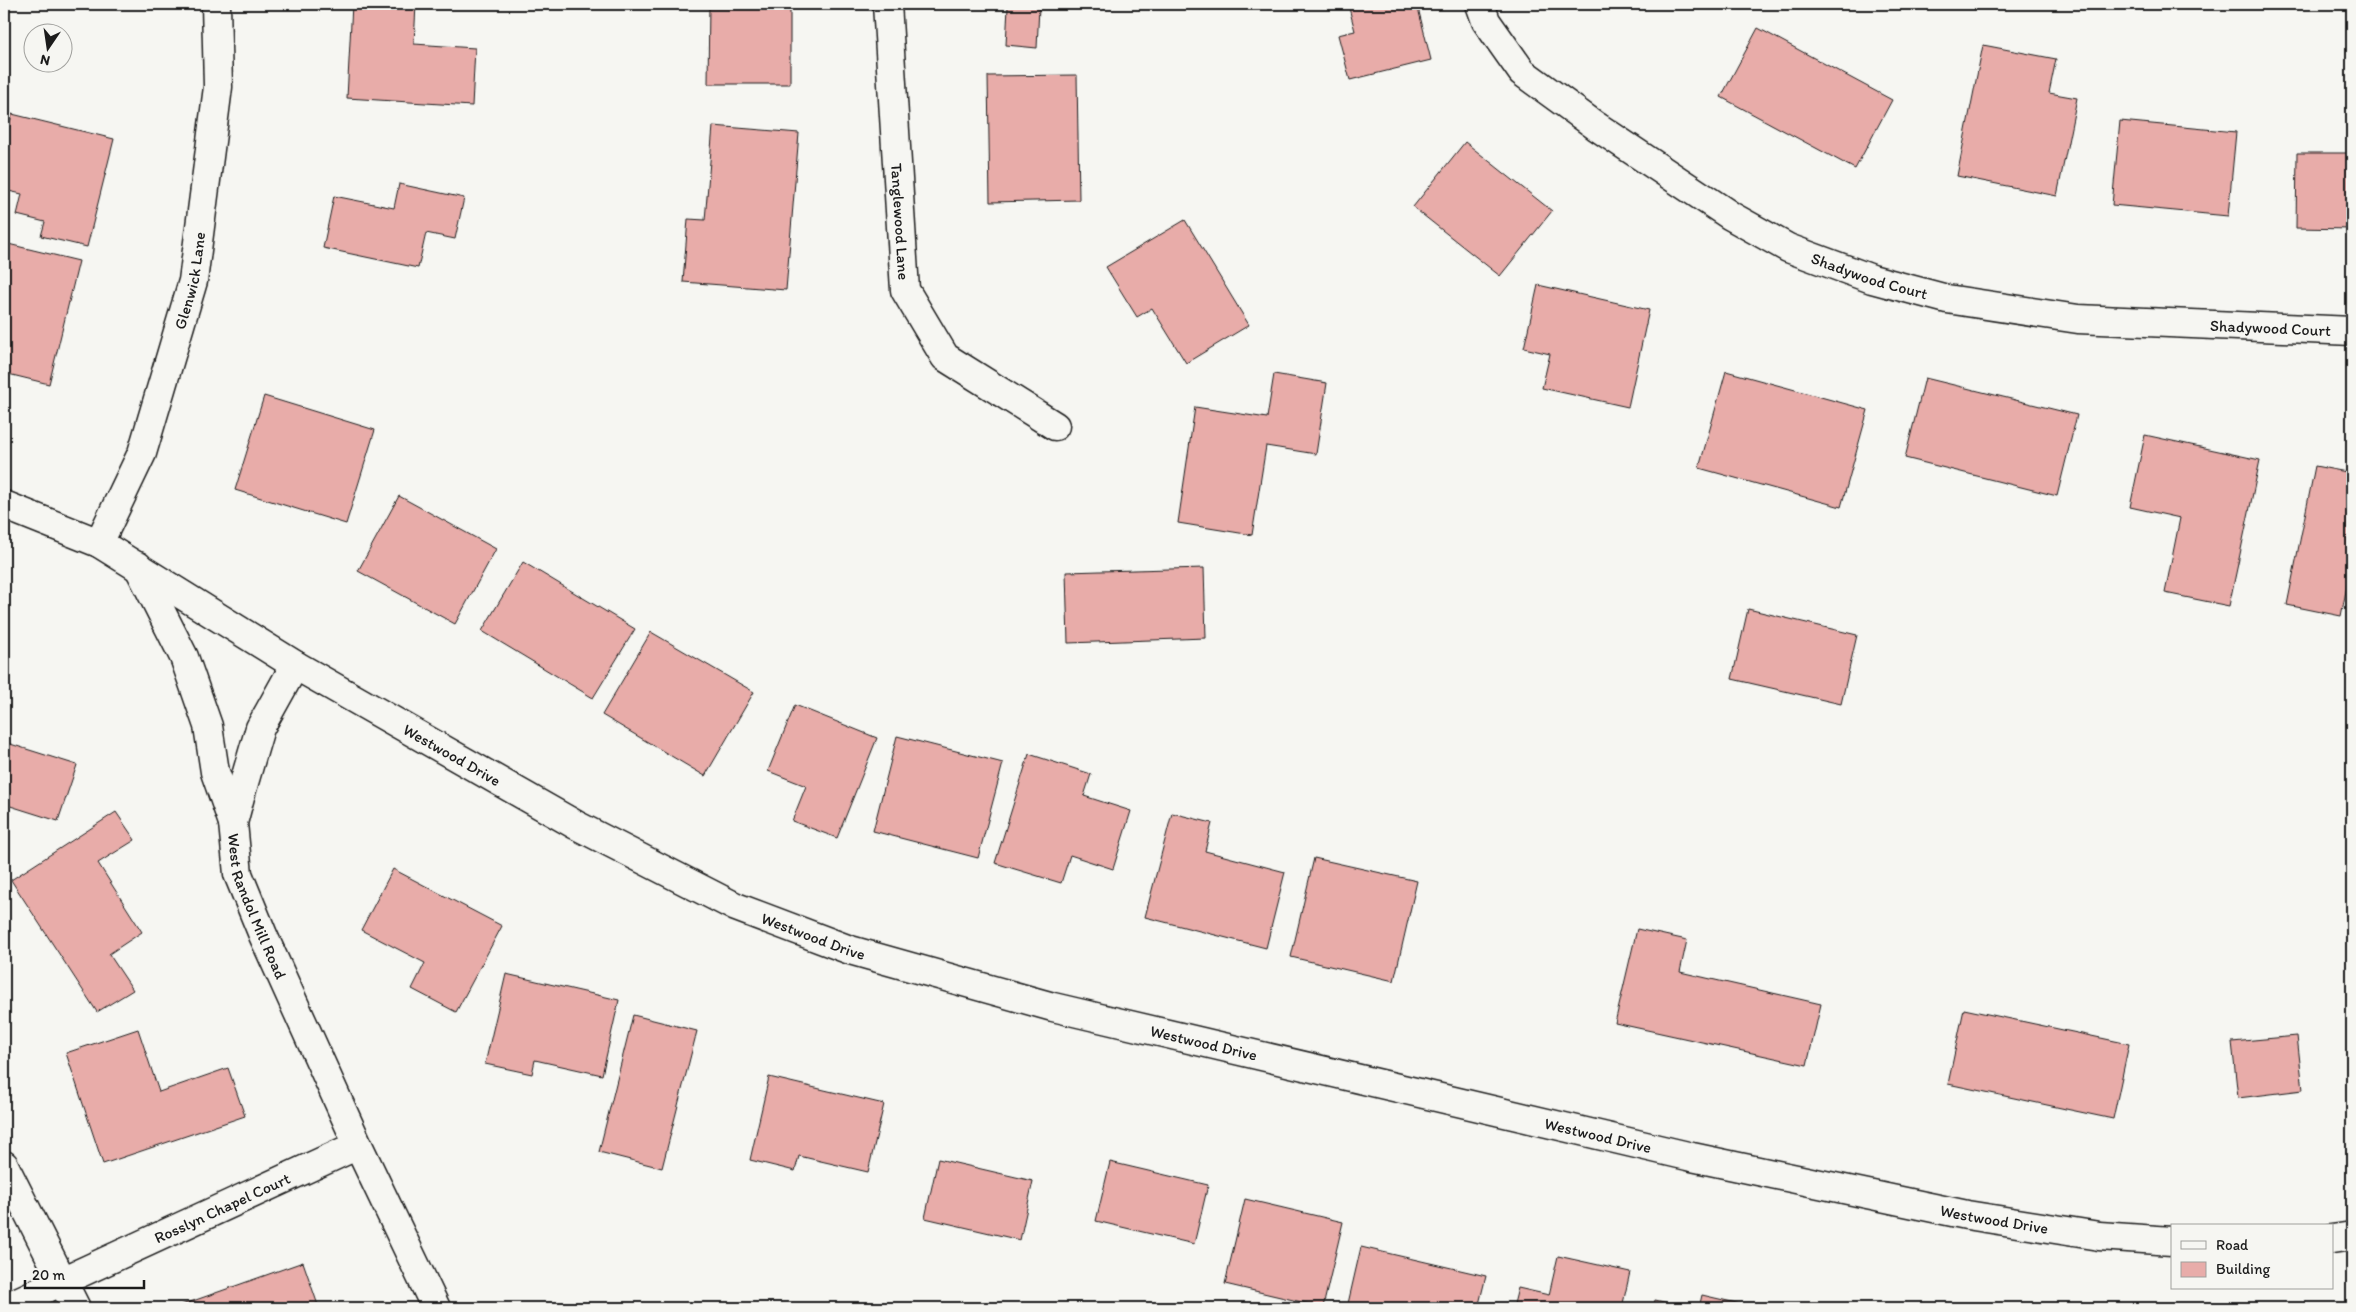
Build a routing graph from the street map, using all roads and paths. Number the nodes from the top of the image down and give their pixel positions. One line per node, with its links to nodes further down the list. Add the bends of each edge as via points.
1 (216, 4): 7 (street, Glenwick Lane, via 218,88 193,281 142,453)
2 (887, 4): 5 (street, Tanglewood Lane, via 905,290 945,357)
3 (1480, 4): 4 (street, Shadywood Court, via 1486,21 1522,72 1596,126 1732,216 1788,248 1872,278 1947,299 2078,319)
4 (2352, 331)
5 (1055, 426)
6 (4, 504): 7 (street)
7 (99, 542): 8 (street)
8 (138, 566): 9 (street); 10 (street, via 184,657 208,726 215,772)
9 (295, 665): 10 (street, West Randol Mill Road, via 260,728); 15 (street, Westwood Drive, via 576,825 736,907 850,950 1053,1007 1692,1157 1967,1215 2099,1236)
10 (233, 823): 11 (street, West Randol Mill Road, via 238,874)
11 (358, 1146): 16 (street, Rosslyn Chapel Court); 19 (street, West Randol Mill Road)
12 (4, 1166): 16 (street)
13 (2352, 1236): 14 (street)
14 (2334, 1239)
15 (2171, 1241)
16 (63, 1282): 17 (street, Rosslyn Chapel Court); 18 (street)
17 (4, 1308)
18 (76, 1308)
19 (436, 1308)

